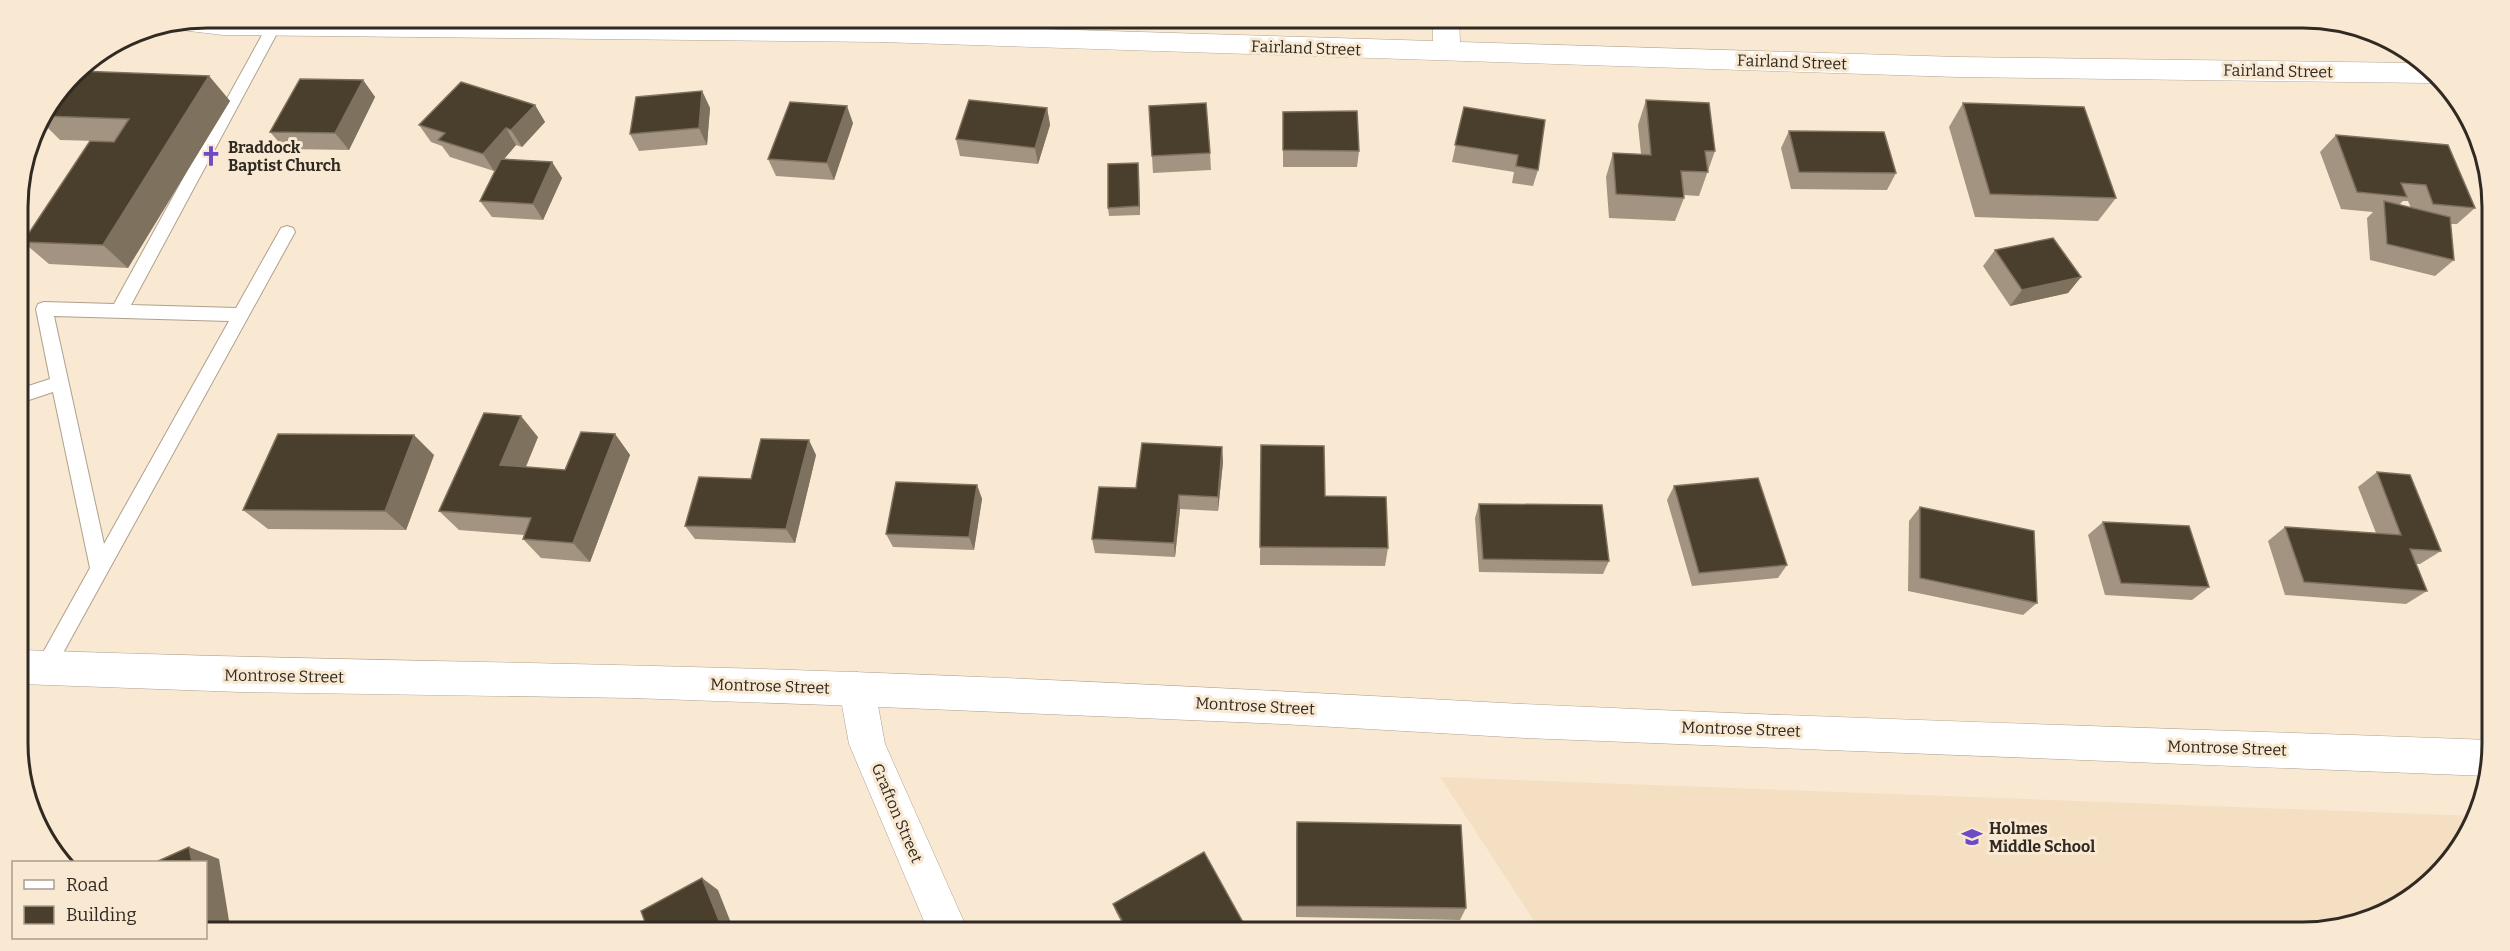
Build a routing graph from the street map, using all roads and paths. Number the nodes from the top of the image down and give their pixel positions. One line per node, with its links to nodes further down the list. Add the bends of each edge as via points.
1 (1446, 28): 4 (street)
2 (272, 29): 7 (lane)
3 (516, 29): 4 (street, Fairland Street, via 869,33)
4 (1447, 52): 5 (street, Fairland Street, via 1959,67)
5 (2421, 73)
6 (287, 232): 8 (lane)
7 (119, 311): 8 (lane); 9 (lane, via 44,309)
8 (241, 315): 11 (lane)
9 (60, 383): 10 (lane); 11 (lane)
10 (29, 393)
11 (100, 570): 12 (lane)
12 (33, 667): 13 (street, Montrose Street)
13 (857, 689): 14 (street, Montrose Street, via 1525,721); 15 (street, Grafton Street, via 867,744)
14 (2481, 758)
15 (944, 922)

